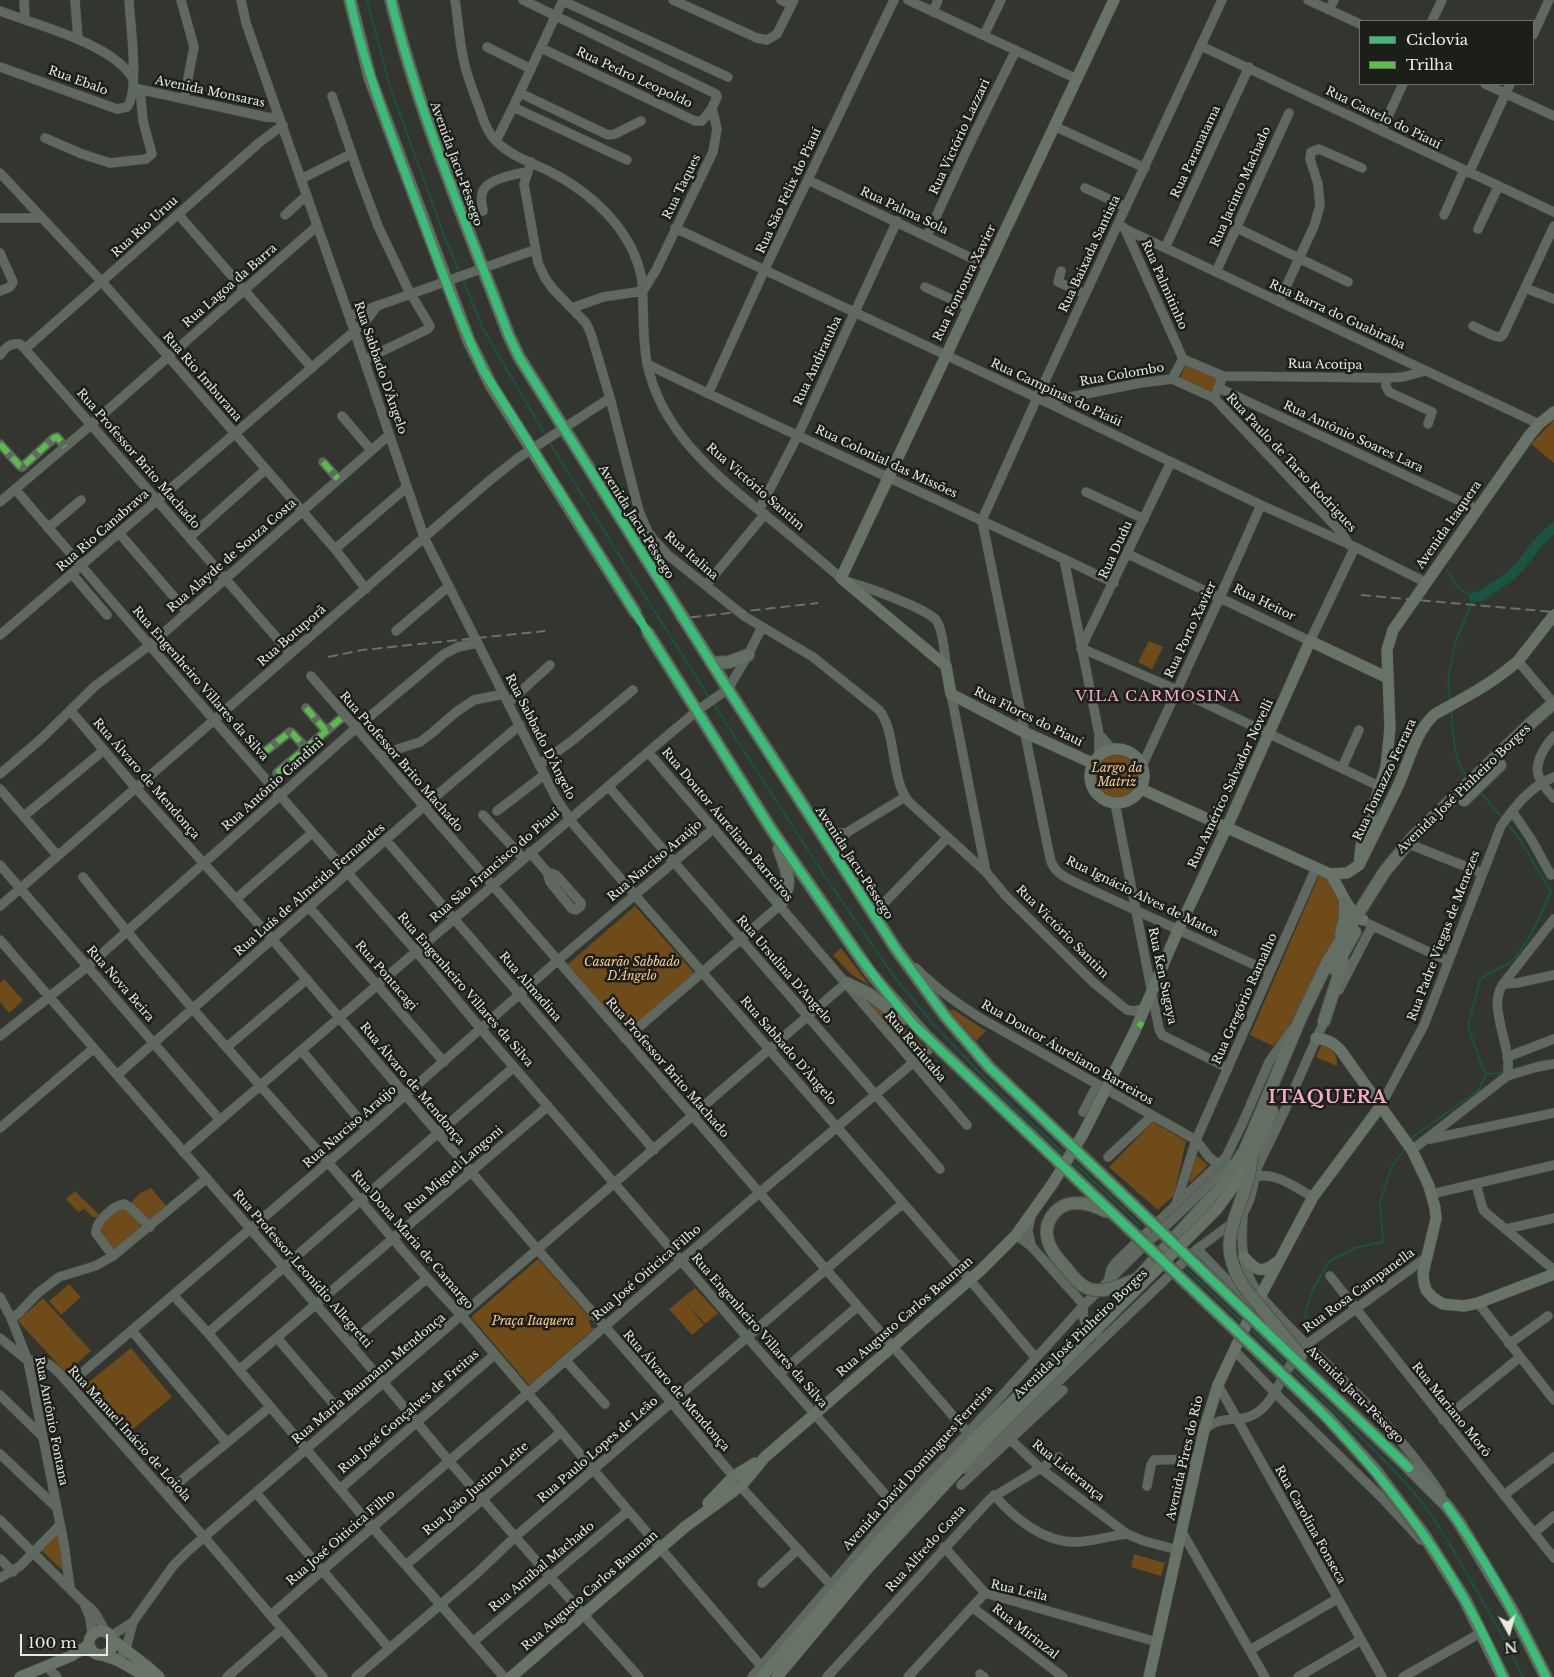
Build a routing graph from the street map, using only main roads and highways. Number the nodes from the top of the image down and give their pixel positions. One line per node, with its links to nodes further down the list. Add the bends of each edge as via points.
1 (350, 0): 6 (highway, via 370,78 469,341 483,370 536,445)
2 (391, 0): 11 (highway, Avenida Jacu-Pêssego, via 435,142 481,268 519,357 560,430)
3 (1114, 0): 5 (main road, Rua Fontoura Xavier, via 968,307)
4 (1554, 412): 12 (main road, Avenida Itaquera, via 1539,424 1393,630)
5 (844, 580): 15 (main road, Rua Victório Santim, via 946,666)
6 (635, 612)
7 (1553, 620): 23 (main road, Rua Tomazzo Ferrara, via 1518,661 1498,677 1435,714 1424,728)
8 (648, 633): 22 (highway, via 701,708)
9 (1310, 641): 13 (main road, Rua Heitor); 21 (main road, Rua Américo Salvador Novelli)
10 (748, 655): 11 (highway, via 729,662)
11 (712, 663): 42 (highway, Avenida Jacu-Pêssego, bridge, via 725,691 945,1016 989,1067)
12 (1387, 664): 13 (main road); 14 (main road, Avenida Itaquera)
13 (1374, 672): 14 (main road, Rua Heitor)
14 (1388, 678): 23 (main road, Avenida Itaquera, via 1390,728 1386,767 1361,846)
15 (951, 694): 18 (main road, Rua Flores do Piauí, via 1024,732)
16 (1552, 701): 19 (highway, Avenida José Pinheiro Borges)
17 (1554, 714): 19 (highway, Avenida José Pinheiro Borges)
18 (1095, 759): 20 (main road, via 1112,749 1130,752 1142,766 1144,781); 20 (main road, via 1089,774 1093,791 1099,797 1115,803 1130,800)
19 (1473, 785): 27 (highway, Avenida José Pinheiro Borges, via 1387,879); 27 (highway, Avenida José Pinheiro Borges, via 1398,853 1384,871)
20 (1141, 788): 21 (main road)
21 (1227, 827): 24 (main road); 36 (main road, Rua Américo Salvador Novelli, bridge, via 1178,929 1134,1033 1083,1134)
22 (773, 832): 26 (highway, via 788,874 787,890); 31 (highway, via 865,964)
23 (1359, 865): 24 (main road, via 1347,873)
24 (1330, 874): 25 (main road)
25 (1345, 902): 27 (main road); 28 (highway)
26 (779, 906)
27 (1364, 921): 28 (highway, Avenida José Pinheiro Borges)
28 (1344, 942): 30 (highway); 34 (highway, Avenida José Pinheiro Borges); 34 (highway, Avenida José Pinheiro Borges, via 1301,1018)
29 (846, 983): 31 (highway, via 869,994)
30 (1324, 1021)
31 (916, 1026): 37 (highway, bridge)
32 (1316, 1038): 33 (main road, via 1334,1043)
33 (1380, 1107): 39 (main road, Avenida Pires do Rio, via 1313,1197); 40 (main road, via 1408,1146 1432,1194 1436,1219 1423,1273 1426,1290 1433,1298 1454,1306 1478,1303)
34 (1260, 1127): 35 (highway, Avenida José Pinheiro Borges)
35 (1252, 1157): 41 (highway, Avenida José Pinheiro Borges, bridge, via 1235,1168 1209,1202); 42 (highway, bridge, via 1231,1227 1230,1257 1243,1286 1300,1354); 43 (main road, Avenida José Pinheiro Borges, bridge, via 1217,1209)
36 (1053, 1182): 50 (main road, Rua Augusto Carlos Bauman, via 1016,1235 970,1280)
37 (1117, 1218): 41 (highway, bridge, via 1092,1205 1072,1203 1063,1206 1051,1216 1046,1233 1048,1243 1082,1286 1110,1289); 53 (highway, bridge, via 1326,1416 1375,1470 1445,1567)
38 (1244, 1257): 39 (main road, via 1260,1270 1270,1268)
39 (1280, 1259): 52 (main road, Avenida Pires do Rio, via 1218,1385 1204,1430)
40 (1553, 1274)
41 (1137, 1280): 43 (main road, Avenida José Pinheiro Borges, bridge)
42 (1312, 1374): 54 (highway, Avenida Jacu-Pêssego, bridge, via 1447,1506 1496,1581)
43 (979, 1440): 46 (main road, Avenida José Pinheiro Borges, via 882,1538); 51 (main road, Avenida José Pinheiro Borges)
44 (110, 1635): 45 (main road, via 112,1648 106,1654); 45 (main road, via 100,1630 92,1634 89,1641); 49 (main road)
45 (95, 1651): 47 (main road, via 71,1656); 48 (main road)
46 (762, 1671)
47 (20, 1677)
48 (147, 1677)
49 (159, 1677)
50 (511, 1677)
51 (777, 1677)
52 (1149, 1677)
53 (1503, 1677)
54 (1546, 1677)

